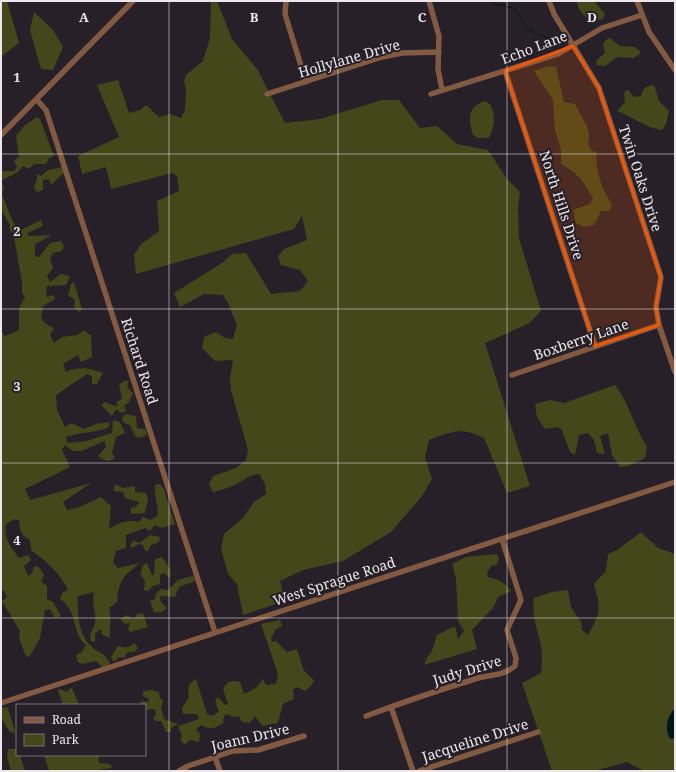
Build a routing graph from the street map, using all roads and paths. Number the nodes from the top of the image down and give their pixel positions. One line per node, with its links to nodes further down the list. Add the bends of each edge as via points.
1 (133, 1): 15 (street)
2 (286, 1): 11 (street, via 285,14)
3 (429, 1): 8 (street, via 439,36)
4 (549, 1): 7 (street, Twin Oaks Drive)
5 (637, 1): 6 (street)
6 (642, 15): 7 (street, Echo Lane, via 602,28); 9 (street, via 649,32)
7 (573, 46): 10 (street, Echo Lane, via 558,54); 17 (street, Twin Oaks Drive, via 599,88 661,277 656,308)
8 (439, 52): 11 (street, Hollylane Drive, via 402,53 382,57); 12 (street, via 438,69)
9 (675, 70)
10 (505, 71): 12 (street, Echo Lane); 18 (street, North Hills Drive)
11 (306, 82): 13 (street, Hollylane Drive)
12 (442, 90): 14 (street, Echo Lane)
13 (267, 94)
14 (431, 94)
15 (37, 100): 16 (street); 23 (street, Richard Road, via 46,110)
16 (1, 135)
17 (659, 325): 18 (street, Boxberry Lane); 19 (street, Twin Oaks Drive)
18 (595, 346): 20 (street, Boxberry Lane)
19 (675, 372)
20 (512, 375)
21 (675, 482): 22 (street, West Sprague Road)
22 (502, 539): 23 (street, West Sprague Road); 25 (street, Judy Drive, via 520,600 507,630 516,658 515,666 508,672 474,679)
23 (215, 632): 24 (street, West Sprague Road)
24 (1, 703)
25 (391, 707): 26 (street, Judy Drive); 32 (street)
26 (366, 716)
27 (538, 732): 33 (street, Jacqueline Drive)
28 (304, 736): 29 (street, Joann Drive, via 258,750 233,751)
29 (215, 757): 30 (street, Joann Drive); 31 (street)
30 (179, 771)
31 (220, 771)
32 (413, 771)
33 (420, 771)

